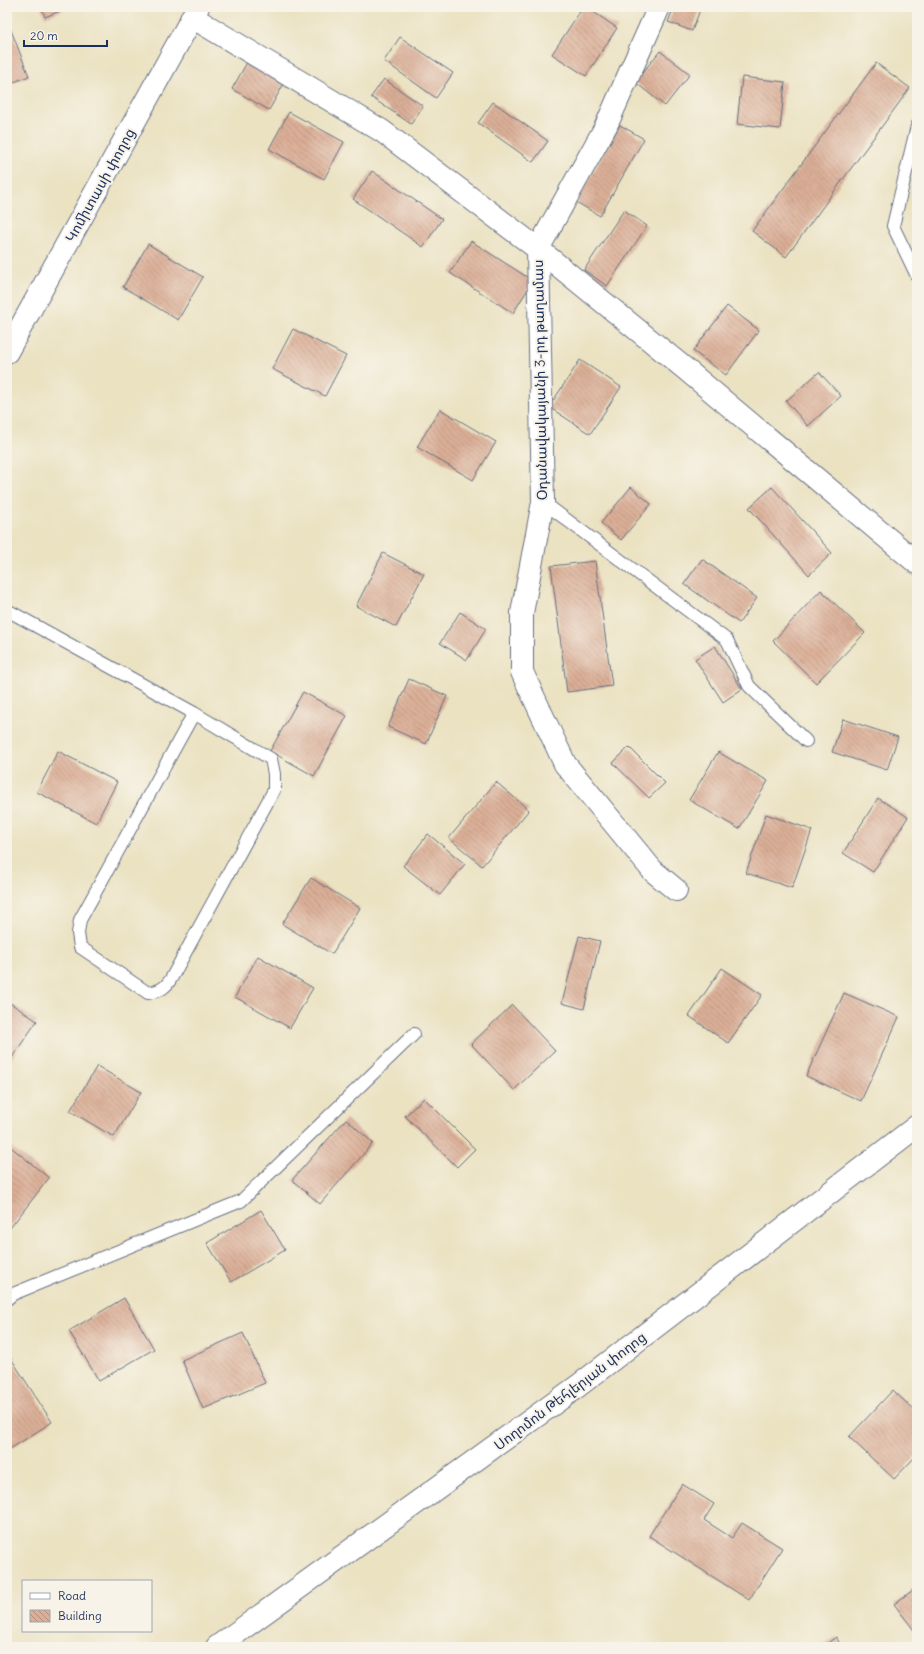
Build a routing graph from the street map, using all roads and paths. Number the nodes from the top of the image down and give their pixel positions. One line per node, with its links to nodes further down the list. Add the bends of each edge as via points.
1 (659, 7): 4 (street, Օդանավակայանի 3-րդ թաղամաս, via 606,126)
2 (195, 12): 4 (street, Օդանավակայանի 3-րդ թաղամաս, via 382,131); 6 (street, Կոմիտասի փողոց)
3 (917, 126): 5 (lane, via 893,226)
4 (538, 249): 7 (street, Օդանավակայանի 3-րդ թաղամաս); 8 (street, Օդանավակայանի 3-րդ թաղամաս)
5 (917, 276)
6 (7, 352)
7 (543, 502): 11 (lane, via 727,640 749,686); 12 (street, Օդանավակայանի 3-րդ թաղամաս, via 522,613 522,672 565,764 653,870)
8 (917, 563)
9 (7, 610): 10 (lane)
10 (194, 713): 10 (lane, via 270,759 274,774 274,790 172,977 166,986 157,992 148,993 80,947 80,920)
11 (806, 741)
12 (676, 890)
13 (414, 1034): 15 (lane, via 241,1201 13,1294)
14 (917, 1126): 16 (street, Սողոմոն Թեհլերյան փողոց, via 578,1386)
15 (7, 1299)
16 (217, 1647)

